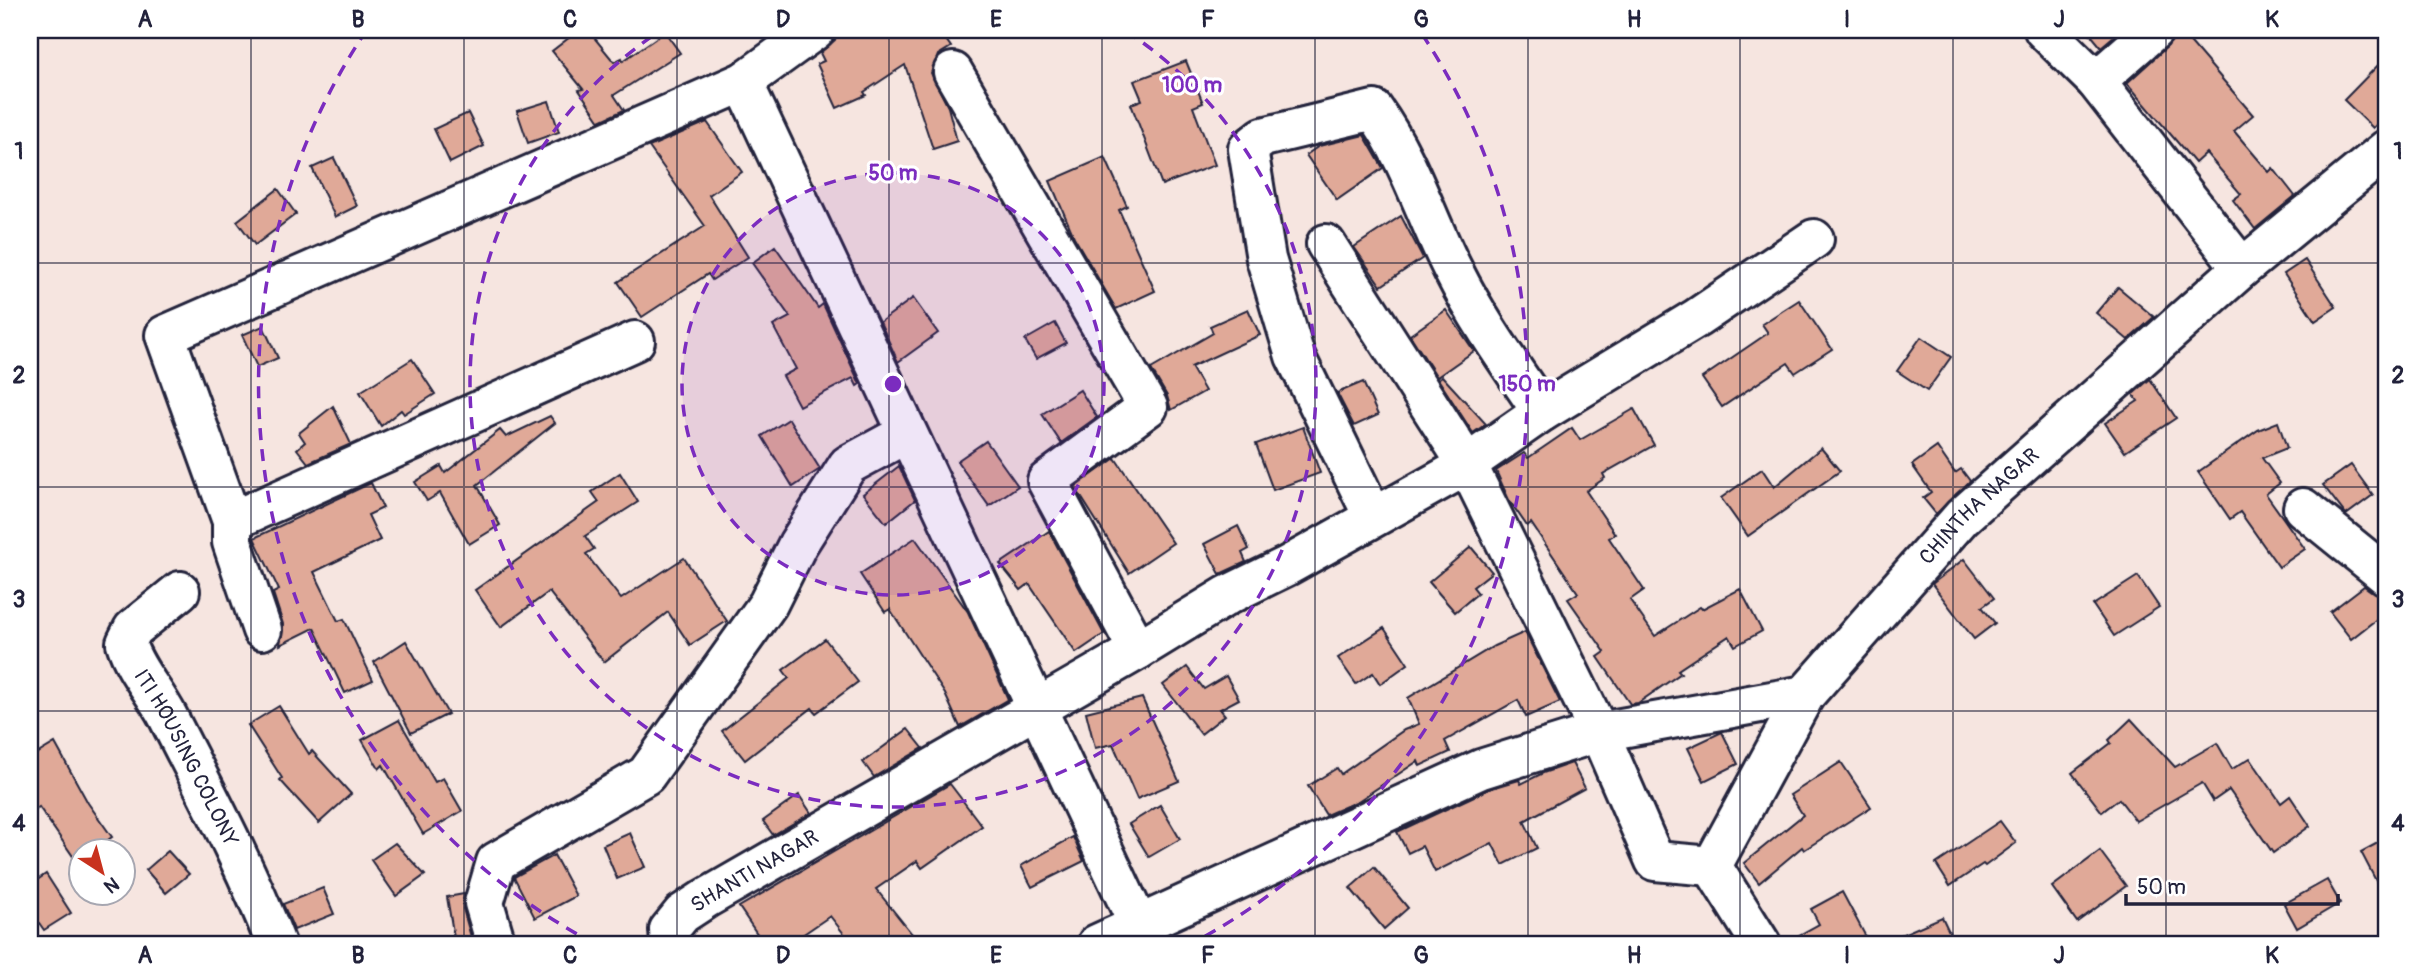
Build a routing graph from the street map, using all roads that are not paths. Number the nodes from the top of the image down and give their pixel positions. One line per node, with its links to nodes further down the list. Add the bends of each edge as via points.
1 (816, 30): 6 (street)
2 (2044, 30): 5 (street)
3 (2154, 30): 5 (street)
4 (953, 72): 21 (street, via 1148,407 1047,481)
5 (2096, 81): 10 (street)
6 (743, 82): 13 (street); 17 (street, via 165,335)
7 (2387, 149): 10 (street, CHINTHA NAGAR)
8 (1814, 239): 12 (street, SHANTI NAGAR, via 1697,318)
9 (1326, 244): 14 (street)
10 (2242, 268): 22 (street, CHINTHA NAGAR, via 1962,517)
11 (635, 341): 17 (street)
12 (1542, 412): 14 (street, SHANTI NAGAR); 16 (street, via 1477,316 1425,202 1374,110 1263,137 1248,149 1266,259 1295,356)
13 (906, 433): 23 (street); 28 (street, via 848,465 798,544 768,604 646,775 496,862 484,902)
14 (1467, 464): 16 (street, SHANTI NAGAR); 24 (street)
15 (2303, 508): 18 (street)
16 (1373, 516): 21 (street, SHANTI NAGAR)
17 (232, 521): 20 (street, via 232,542)
18 (2387, 576)
19 (180, 591): 27 (street, ITI HOUSING COLONY, via 134,629 126,643 236,852)
20 (262, 630)
21 (1138, 650): 23 (street, SHANTI NAGAR)
22 (1805, 695): 24 (street); 25 (street, CHINTHA NAGAR)
23 (1035, 710): 26 (street); 29 (street, SHANTI NAGAR, via 682,914 669,930)
24 (1599, 732): 25 (street, via 1656,861); 26 (street, via 1481,769)
25 (1712, 866): 31 (street)
26 (1139, 926): 30 (street)
27 (276, 944)
28 (496, 944)
29 (670, 944)
30 (1097, 944)
31 (1761, 944)

